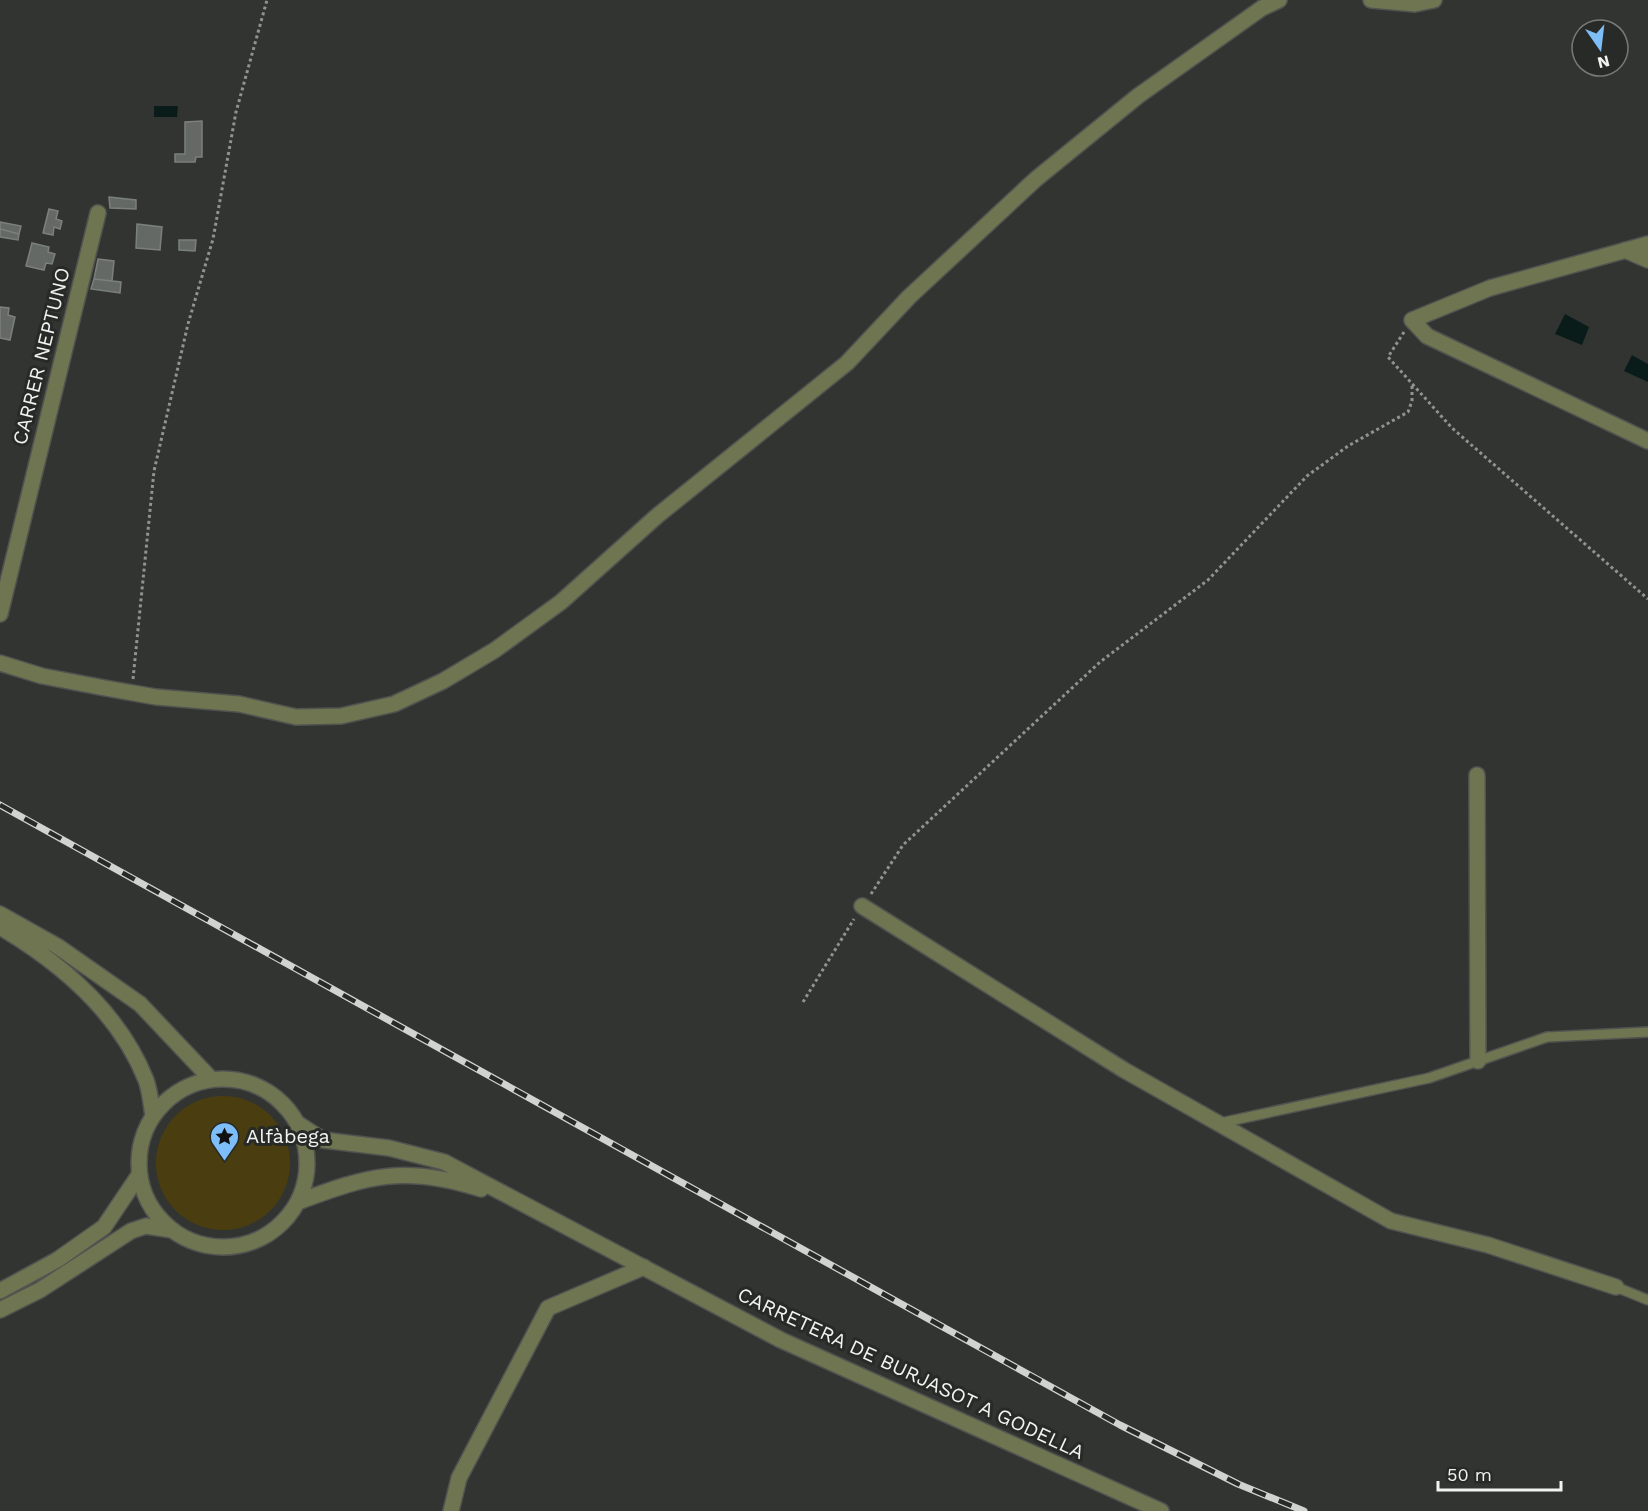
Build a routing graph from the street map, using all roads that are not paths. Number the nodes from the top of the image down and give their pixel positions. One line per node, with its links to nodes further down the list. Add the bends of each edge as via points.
1 (1279, 0): 10 (street, via 1138,96 1036,179 909,297 847,363 657,516 561,602 495,650 442,681 394,704 341,716 296,717 239,704 131,693 42,676)
2 (1371, 0): 3 (street, via 1415,4)
3 (1434, 0)
4 (98, 213): 9 (street, CARRER NEPTUNO)
5 (1648, 244): 6 (street)
6 (1625, 250): 7 (street); 8 (street, via 1490,288 1412,320 1427,336)
7 (1648, 260)
8 (1648, 441)
9 (0, 614)
10 (0, 663)
11 (1477, 775): 16 (street)
12 (862, 906): 20 (street, via 1124,1070)
13 (0, 914): 17 (street, via 57,946 140,1004)
14 (0, 927): 18 (street, via 52,959 117,1024 146,1081)
15 (1648, 1032): 16 (lane, via 1547,1037)
16 (1478, 1061): 20 (lane, via 1429,1078)
17 (211, 1079): 18 (street, via 178,1091); 19 (street, via 237,1080 261,1088 276,1097)
18 (153, 1116): 21 (street, via 143,1134)
19 (297, 1123): 22 (street, via 323,1140 389,1148 444,1162); 23 (street, via 305,1142 307,1162)
20 (1220, 1123): 26 (street, via 1391,1221 1488,1245)
21 (139, 1175): 24 (street, via 150,1206); 27 (street, via 104,1227 57,1260)
22 (518, 1200): 23 (street, via 447,1178 389,1175 355,1181); 25 (street, CARRETERA DE BURJASOT A GODELLA)
23 (298, 1202): 24 (street, via 270,1233 231,1247 190,1241)
24 (172, 1230): 29 (street, via 146,1226 131,1231 40,1290)
25 (644, 1267): 30 (street, via 548,1308 459,1478); 31 (street, CARRETERA DE BURJASOT A GODELLA, via 781,1340)
26 (1616, 1287): 28 (lane)
27 (0, 1291)
28 (1648, 1300)
29 (0, 1310)
30 (452, 1511)
31 (1161, 1511)

